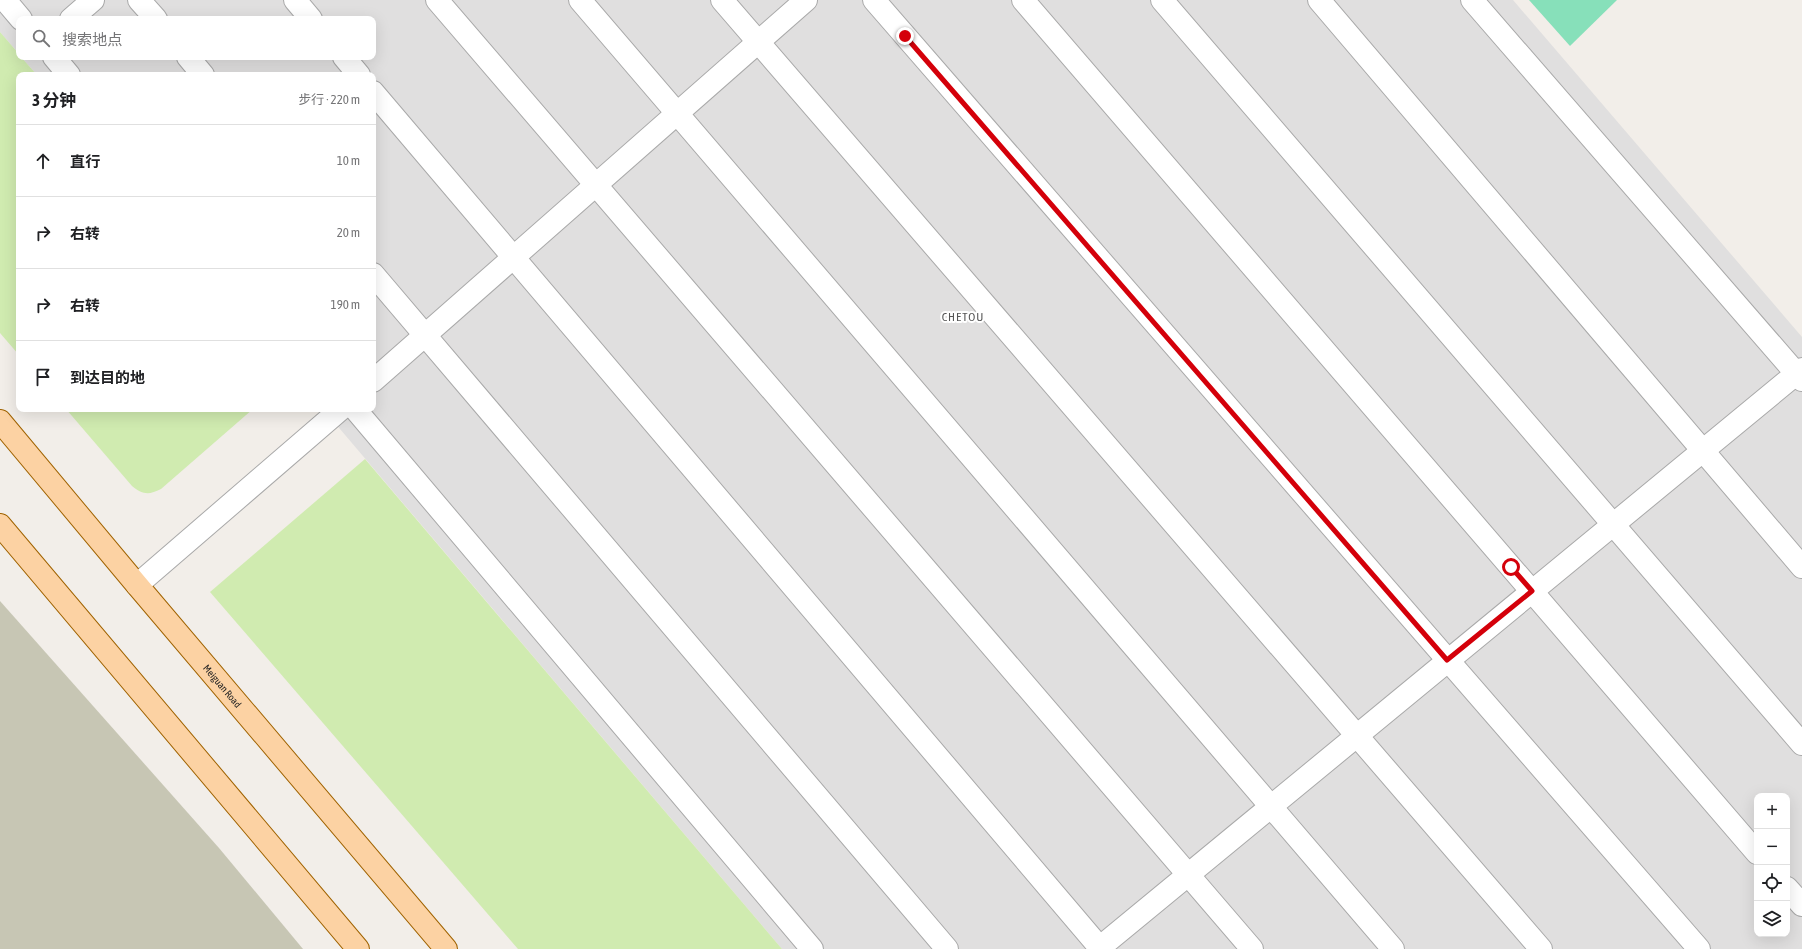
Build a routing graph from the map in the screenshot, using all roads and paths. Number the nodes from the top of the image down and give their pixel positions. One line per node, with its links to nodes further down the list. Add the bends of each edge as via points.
1 (5, 0): 14 (lane)
2 (93, 0): 15 (lane)
3 (140, 0): 16 (lane)
4 (295, 0): 17 (lane)
5 (437, 0): 27 (lane)
6 (580, 0): 26 (lane)
7 (722, 0): 18 (lane)
8 (806, 0): 18 (lane)
9 (874, 0): 42 (lane)
10 (1023, 0): 41 (lane)
11 (1162, 0): 37 (lane)
12 (1319, 0): 36 (lane)
13 (1472, 0): 31 (lane)
14 (18, 16)
15 (74, 16)
16 (153, 16)
17 (308, 16)
18 (758, 42): 26 (lane); 43 (lane)
19 (56, 60): 22 (lane)
20 (190, 60): 23 (lane)
21 (346, 60): 24 (lane)
22 (66, 72)
23 (200, 72)
24 (356, 72)
25 (376, 96): 28 (lane)
26 (677, 113): 27 (lane); 45 (lane)
27 (596, 185): 28 (lane); 47 (lane)
28 (514, 257): 30 (lane); 54 (lane)
29 (376, 278): 30 (lane)
30 (425, 336): 32 (lane); 53 (lane)
31 (1800, 374): 36 (lane)
32 (376, 378)
33 (339, 412): 40 (lane)
34 (358, 412): 52 (lane)
35 (0, 421): 40 (main road, Meiguan Road)
36 (1702, 450): 37 (lane); 39 (lane)
37 (1613, 524): 41 (lane); 44 (lane)
38 (0, 525): 50 (main road)
39 (1802, 567)
40 (137, 585): 51 (main road, Meiguan Road)
41 (1532, 591): 42 (lane); 46 (lane)
42 (1447, 660): 43 (lane); 58 (lane)
43 (1357, 735): 45 (lane); 57 (lane)
44 (1802, 744)
45 (1270, 806): 47 (lane); 56 (lane)
46 (1754, 850)
47 (1188, 875): 54 (lane); 55 (lane)
48 (1790, 891): 49 (lane)
49 (1802, 905)
50 (358, 949)
51 (446, 949)
52 (812, 949)
53 (947, 949)
54 (1099, 949)
55 (1252, 949)
56 (1393, 949)
57 (1542, 949)
58 (1699, 949)

